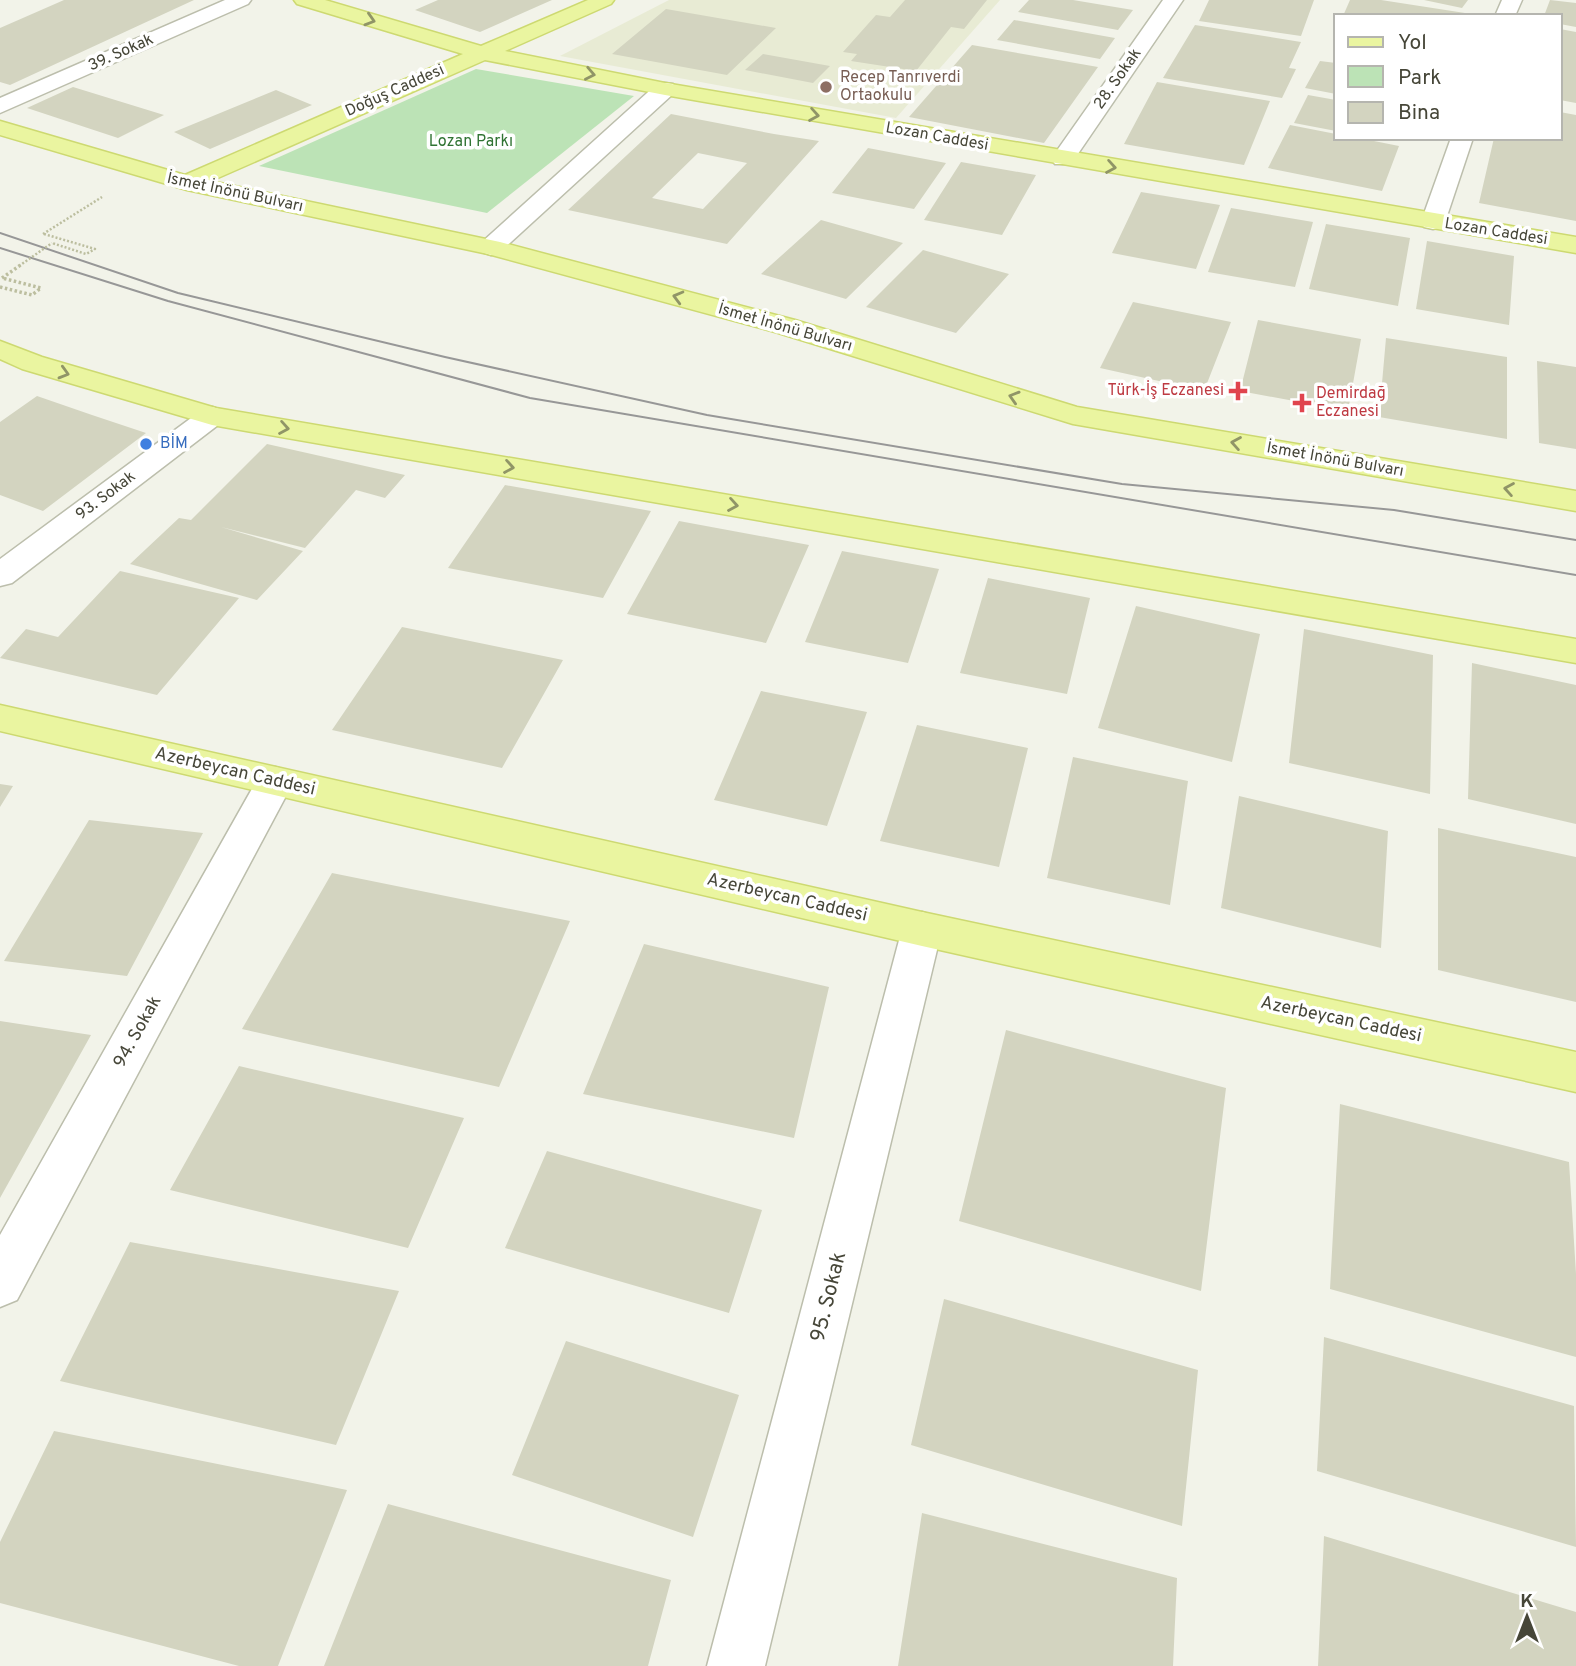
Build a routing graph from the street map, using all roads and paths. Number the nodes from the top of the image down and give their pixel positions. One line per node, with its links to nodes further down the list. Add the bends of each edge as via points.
1 (241, 0): 7 (street, 39. Sokak)
2 (304, 0): 5 (main road, Lozan Caddesi, one-way to 5)
3 (604, 0): 5 (main road, Doğuş Caddesi)
4 (1173, 0): 10 (street, 28. Sokak)
5 (482, 53): 6 (main road, Lozan Caddesi, one-way to 6); 12 (main road, Doğuş Caddesi)
6 (665, 89): 10 (main road, Lozan Caddesi, one-way to 10); 15 (street)
7 (0, 106)
8 (0, 128): 11 (main road, İsmet İnönü Bulvarı)
9 (1461, 140): 13 (street)
10 (1063, 159): 13 (main road, Lozan Caddesi, one-way to 13)
11 (142, 172): 12 (main road, İsmet İnönü Bulvarı); 16 (path, bridge, via 43,234 95,249 86,254 51,243 2,278 41,288 32,295)
12 (187, 183): 15 (main road, İsmet İnönü Bulvarı)
13 (1433, 222): 14 (main road, Lozan Caddesi)
14 (1576, 245)
15 (491, 247): 19 (main road, İsmet İnönü Bulvarı, one-way to 15, via 1073,415 785,326)
16 (0, 287)
17 (0, 349): 18 (main road, one-way to 18, via 32,363)
18 (212, 416): 20 (street, 93. Sokak); 21 (main road, one-way to 21)
19 (1576, 500)
20 (0, 575)
21 (1576, 651)
22 (0, 718): 23 (main road, Azerbeycan Caddesi)
23 (275, 781): 24 (main road, Azerbeycan Caddesi); 26 (street, 94. Sokak)
24 (922, 929): 25 (main road, Azerbeycan Caddesi); 27 (street, 95. Sokak)
25 (1576, 1072)
26 (0, 1283)
27 (736, 1666)

